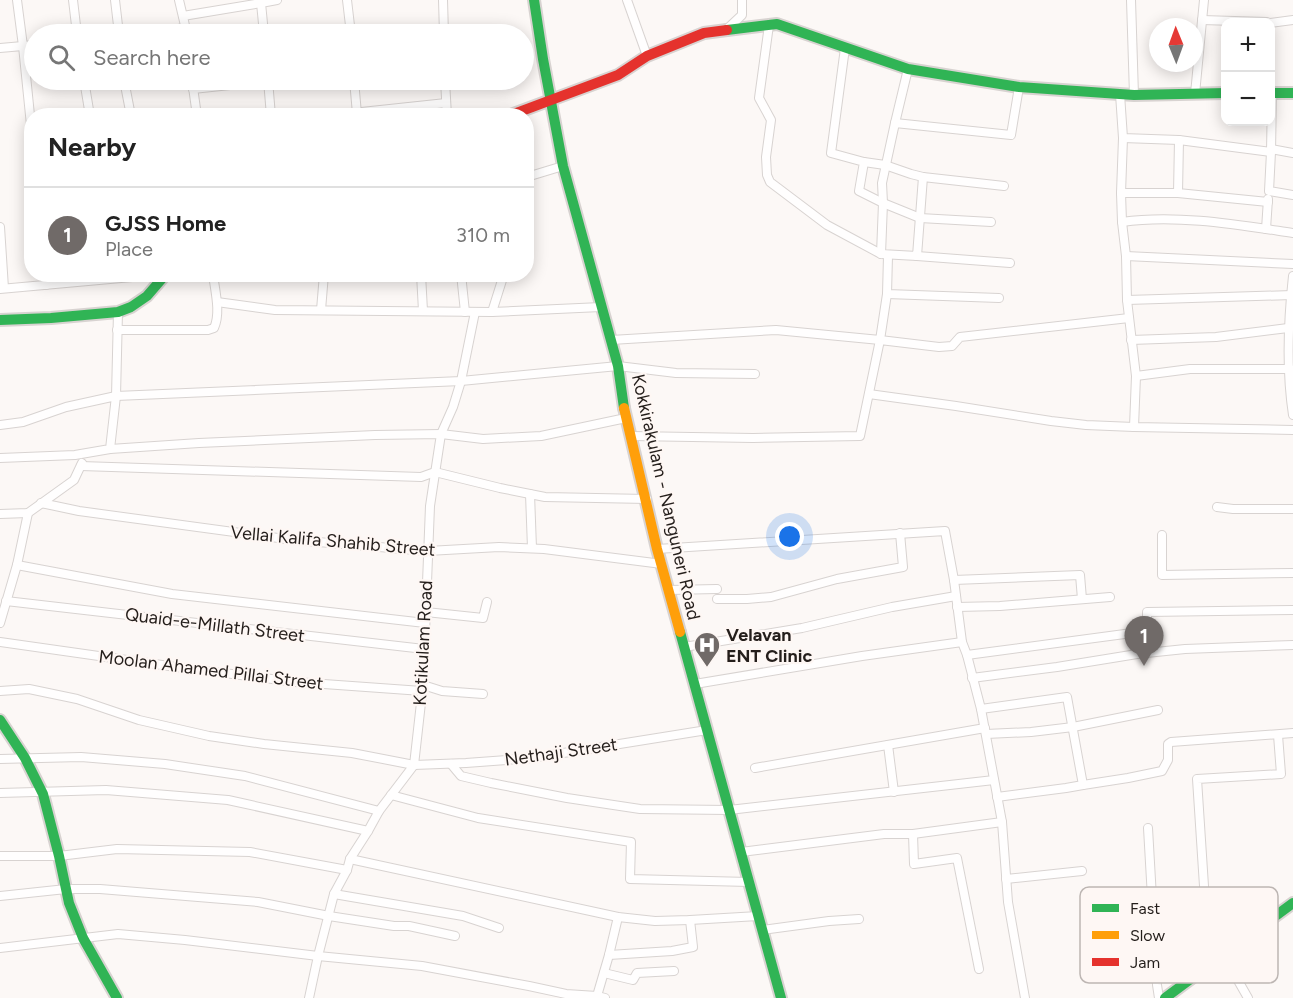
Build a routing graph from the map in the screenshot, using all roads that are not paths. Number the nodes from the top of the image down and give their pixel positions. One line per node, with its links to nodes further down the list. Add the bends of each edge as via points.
1 (17, 0): 28 (street)
2 (73, 0): 20 (street)
3 (115, 0): 21 (street)
4 (179, 0): 14 (street)
5 (277, 0): 13 (street)
6 (347, 0): 24 (street)
7 (443, 0): 25 (street)
8 (534, 0): 49 (main road, Kokkirakulam - Nanguneri Road)
9 (627, 0): 32 (street)
10 (742, 0): 27 (street, via 741,15)
11 (1131, 0): 48 (street)
12 (1204, 0): 15 (street)
13 (261, 1): 14 (street); 23 (street)
14 (183, 16): 22 (street)
15 (1202, 18)
16 (1203, 20): 18 (street)
17 (1293, 20): 19 (street)
18 (1221, 21)
19 (1275, 22)
20 (76, 24)
21 (118, 24)
22 (185, 24)
23 (263, 24)
24 (350, 24)
25 (444, 24)
26 (769, 25): 27 (main road); 30 (main road, via 777,24); 84 (street, via 759,98 771,120 766,157 770,182 827,225)
27 (726, 30): 32 (main road, via 704,33)
28 (23, 46): 29 (street); 31 (street)
29 (0, 48)
30 (845, 48): 33 (main road); 66 (street, via 831,153)
31 (24, 56)
32 (647, 56): 49 (main road, via 618,75)
33 (908, 69): 35 (main road); 60 (street)
34 (1197, 72): 47 (street)
35 (1019, 87): 46 (main road); 60 (street, via 1011,135)
36 (27, 90): 51 (street)
37 (86, 90): 52 (street)
38 (126, 90): 53 (street)
39 (194, 90): 54 (street)
40 (269, 90): 55 (street)
41 (355, 90): 56 (street)
42 (445, 90): 50 (street)
43 (1221, 93): 47 (main road)
44 (1275, 93): 45 (main road)
45 (1293, 93)
46 (1120, 94): 48 (main road); 62 (street)
47 (1195, 94): 48 (main road)
48 (1134, 95)
49 (551, 101): 59 (main road); 68 (main road, Kokkirakulam - Nanguneri Road)
50 (446, 103): 57 (street); 58 (street)
51 (29, 108)
52 (89, 108)
53 (129, 108)
54 (196, 108)
55 (270, 108)
56 (357, 108)
57 (402, 108)
58 (446, 108)
59 (531, 108)
60 (895, 123): 67 (street)
61 (1271, 126): 64 (street)
62 (1123, 138): 63 (street); 73 (street)
63 (1179, 140): 64 (street); 74 (street)
64 (1271, 150): 65 (street); 72 (street)
65 (1293, 153)
66 (864, 162): 67 (street); 77 (street, via 860,191)
67 (885, 165): 70 (street); 77 (street)
68 (563, 166): 69 (street); 105 (main road, Kokkirakulam - Nanguneri Road)
69 (534, 175)
70 (923, 177): 71 (street); 78 (street)
71 (1004, 186)
72 (1269, 191): 75 (street); 76 (street)
73 (1121, 193): 74 (street); 80 (street)
74 (1178, 193): 76 (street)
75 (1293, 195)
76 (1268, 202): 82 (street)
77 (883, 203): 78 (street); 84 (street)
78 (920, 218): 79 (street); 85 (street)
79 (991, 222)
80 (1122, 222): 82 (street, via 1182,220); 86 (street)
81 (0, 227): 99 (street)
82 (1266, 229): 83 (street)
83 (1293, 233)
84 (885, 255): 85 (street); 100 (street)
85 (918, 256): 87 (street)
86 (1126, 256): 88 (street); 103 (street)
87 (1010, 263)
88 (1293, 264)
89 (1293, 276): 101 (street)
90 (46, 282): 98 (street)
91 (72, 282): 98 (street)
92 (159, 282): 108 (main road, via 147,296)
93 (214, 282): 104 (street)
94 (323, 282): 106 (street)
95 (421, 282): 107 (street)
96 (462, 282): 109 (street)
97 (501, 282): 111 (street)
98 (46, 285): 99 (street)
99 (2, 289)
100 (887, 294): 102 (street); 118 (street)
101 (1292, 295): 103 (street); 114 (street)
102 (999, 298)
103 (1127, 300): 112 (street)
104 (217, 302): 106 (street, via 275,310); 115 (street, via 216,324 208,330)
105 (601, 307): 111 (street); 117 (main road, Kokkirakulam - Nanguneri Road)
106 (321, 310): 107 (street)
107 (423, 311): 109 (street)
108 (118, 312): 113 (main road); 115 (street)
109 (465, 312): 110 (street)
110 (476, 312): 111 (street); 123 (street, Kotikulam Road)
111 (492, 312)
112 (1129, 318): 116 (street); 118 (street, via 960,337 952,346)
113 (0, 320)
114 (1288, 328): 116 (street, via 1216,337); 120 (street)
115 (117, 330): 125 (street)
116 (1131, 339): 122 (street)
117 (611, 340): 118 (street, via 776,330); 119 (main road, Kokkirakulam - Nanguneri Road)
118 (880, 340): 124 (street)
119 (618, 366): 121 (street, via 676,373); 123 (street); 127 (main road, Kokkirakulam - Nanguneri Road)
120 (1290, 369): 122 (street, via 1190,369); 126 (street)
121 (755, 374)
122 (1136, 376): 129 (street)
123 (462, 381): 125 (street); 131 (street, Kotikulam Road)
124 (869, 394): 129 (street, via 1051,421); 132 (street, via 860,436)
125 (116, 396): 128 (street); 133 (street)
126 (1293, 415)
127 (626, 418): 131 (street, via 541,436 483,439); 132 (main road, Kokkirakulam - Nanguneri Road)
128 (0, 425)
129 (1134, 427): 130 (street)
130 (1293, 430)
131 (441, 434): 133 (street); 137 (street, Kotikulam Road)
132 (631, 436): 139 (main road, Kokkirakulam - Nanguneri Road)
133 (110, 449): 134 (street)
134 (84, 454): 135 (street); 136 (street)
135 (0, 458)
136 (81, 466): 137 (street, via 421,477); 140 (street, via 74,480)
137 (435, 472): 138 (street); 149 (street, Kotikulam Road)
138 (530, 494): 139 (street); 147 (street)
139 (646, 499): 148 (main road, Kokkirakulam - Nanguneri Road)
140 (41, 503): 143 (street); 149 (street, Vellai Kalifa Shahib Street, via 282,539)
141 (1217, 507): 142 (street)
142 (1293, 508)
143 (28, 513): 144 (street); 151 (street)
144 (0, 514)
145 (900, 534): 148 (street); 153 (street, via 945,531); 158 (street, via 903,567 771,597)
146 (1162, 535): 152 (street, via 1162,575)
147 (532, 548): 149 (street, Vellai Kalifa Shahib Street); 150 (street, Vellai Kalifa Shahib Street)
148 (657, 549): 150 (main road, Kokkirakulam - Nanguneri Road)
149 (428, 551): 164 (street, Kotikulam Road)
150 (662, 564): 154 (main road, Kokkirakulam - Nanguneri Road)
151 (17, 565): 160 (street); 166 (street, via 172,594)
152 (1293, 573)
153 (954, 580): 156 (street); 159 (street, via 1080,575)
154 (669, 590): 155 (street); 170 (main road, Kokkirakulam - Nanguneri Road)
155 (717, 590)
156 (956, 596): 162 (street); 170 (street, via 802,628)
157 (1110, 597): 159 (street)
158 (717, 599)
159 (1082, 599): 162 (street)
160 (6, 601): 165 (street); 171 (street, Quaid-e-Millath Street)
161 (487, 602): 164 (street, via 483,618)
162 (957, 607): 168 (street)
163 (1293, 610): 172 (street, via 1146,612 1147,631)
164 (426, 612): 166 (street, Kotikulam Road)
165 (0, 623)
166 (425, 623): 171 (street, Kotikulam Road)
167 (0, 642): 175 (street, Moolan Ahamed Pillai Street, via 296,682)
168 (962, 642): 172 (street); 174 (street)
169 (1293, 645): 173 (street, via 1185,649)
170 (684, 647): 174 (main road, Kokkirakulam - Nanguneri Road)
171 (424, 649): 175 (street, Kotikulam Road)
172 (967, 655): 173 (street)
173 (972, 678): 178 (street)
174 (695, 684): 182 (main road, Kokkirakulam - Nanguneri Road)
175 (422, 688): 177 (street, Moolan Ahamed Pillai Street); 190 (street, Kotikulam Road)
176 (0, 690): 190 (street, Nethaji Street, via 29,689 77,699 139,720 209,736 352,753)
177 (483, 694)
178 (981, 709): 181 (street, via 1067,697); 183 (street)
179 (1158, 710): 181 (street)
180 (0, 720): 187 (main road)
181 (1073, 727): 183 (street, via 1032,732); 193 (street)
182 (707, 730): 189 (street, Nethaji Street, via 532,758); 199 (main road, Kokkirakulam - Nanguneri Road)
183 (985, 731): 186 (street); 192 (street)
184 (1293, 733): 185 (street)
185 (1278, 735): 193 (street, via 1171,742 1162,771); 214 (street, via 1281,774 1197,779)
186 (888, 745): 191 (street); 195 (street)
187 (25, 758): 188 (street); 194 (main road); 200 (street, via 81,757 165,764 245,776)
188 (0, 759)
189 (451, 764): 190 (street, Nethaji Street); 199 (street, via 461,776 567,798 640,809)
190 (414, 765): 197 (street)
191 (755, 768)
192 (994, 780): 195 (street); 198 (street)
193 (1083, 785): 198 (street)
194 (42, 792): 196 (street); 203 (street, via 106,790 228,800); 207 (main road)
195 (894, 792): 199 (street)
196 (0, 793)
197 (391, 795): 200 (street); 212 (street, via 478,818 632,842 630,879)
198 (997, 796): 201 (street)
199 (729, 810): 205 (main road, Kokkirakulam - Nanguneri Road)
200 (379, 811): 203 (street)
201 (1002, 822): 204 (street); 211 (street)
202 (1148, 828): 213 (street)
203 (368, 831): 208 (street)
204 (913, 834): 205 (street, via 884,834); 232 (street, via 914,864 957,858)
205 (741, 852): 212 (main road, Kokkirakulam - Nanguneri Road)
206 (0, 856): 207 (street)
207 (59, 856): 209 (street, via 117,849 250,852); 215 (main road)
208 (350, 860): 209 (street); 222 (street)
209 (347, 870): 216 (street)
210 (1082, 872): 211 (street)
211 (1006, 879): 243 (street)
212 (749, 882): 221 (main road, Kokkirakulam - Nanguneri Road)
213 (1151, 887)
214 (1204, 887)
215 (66, 889): 217 (street); 220 (street, via 258,902); 228 (main road)
216 (334, 894): 220 (street); 225 (street, via 463,916)
217 (0, 896)
218 (1293, 903): 219 (main road)
219 (1278, 914)
220 (328, 916): 227 (street); 231 (street)
221 (758, 916): 224 (street); 226 (main road, Kokkirakulam - Nanguneri Road)
222 (618, 917): 224 (street); 230 (street)
223 (859, 919): 226 (street)
224 (690, 920): 230 (street, via 693,947)
225 (499, 928)
226 (762, 930): 242 (main road, Kokkirakulam - Nanguneri Road)
227 (455, 936)
228 (83, 938): 229 (street); 231 (street, via 118,934); 240 (main road)
229 (0, 948)
230 (609, 955): 234 (street)
231 (318, 956): 238 (street, via 422,966); 241 (street)
232 (979, 969)
233 (674, 971): 234 (street, via 637,973 633,980)
234 (604, 973): 239 (street)
235 (1157, 983): 244 (street)
236 (1184, 983): 245 (main road)
237 (1239, 983): 246 (street)
238 (569, 996): 239 (street)
239 (601, 997)
240 (117, 998)
241 (309, 998)
242 (781, 998)
243 (1024, 998)
244 (1159, 998)
245 (1165, 998)
246 (1248, 998)

